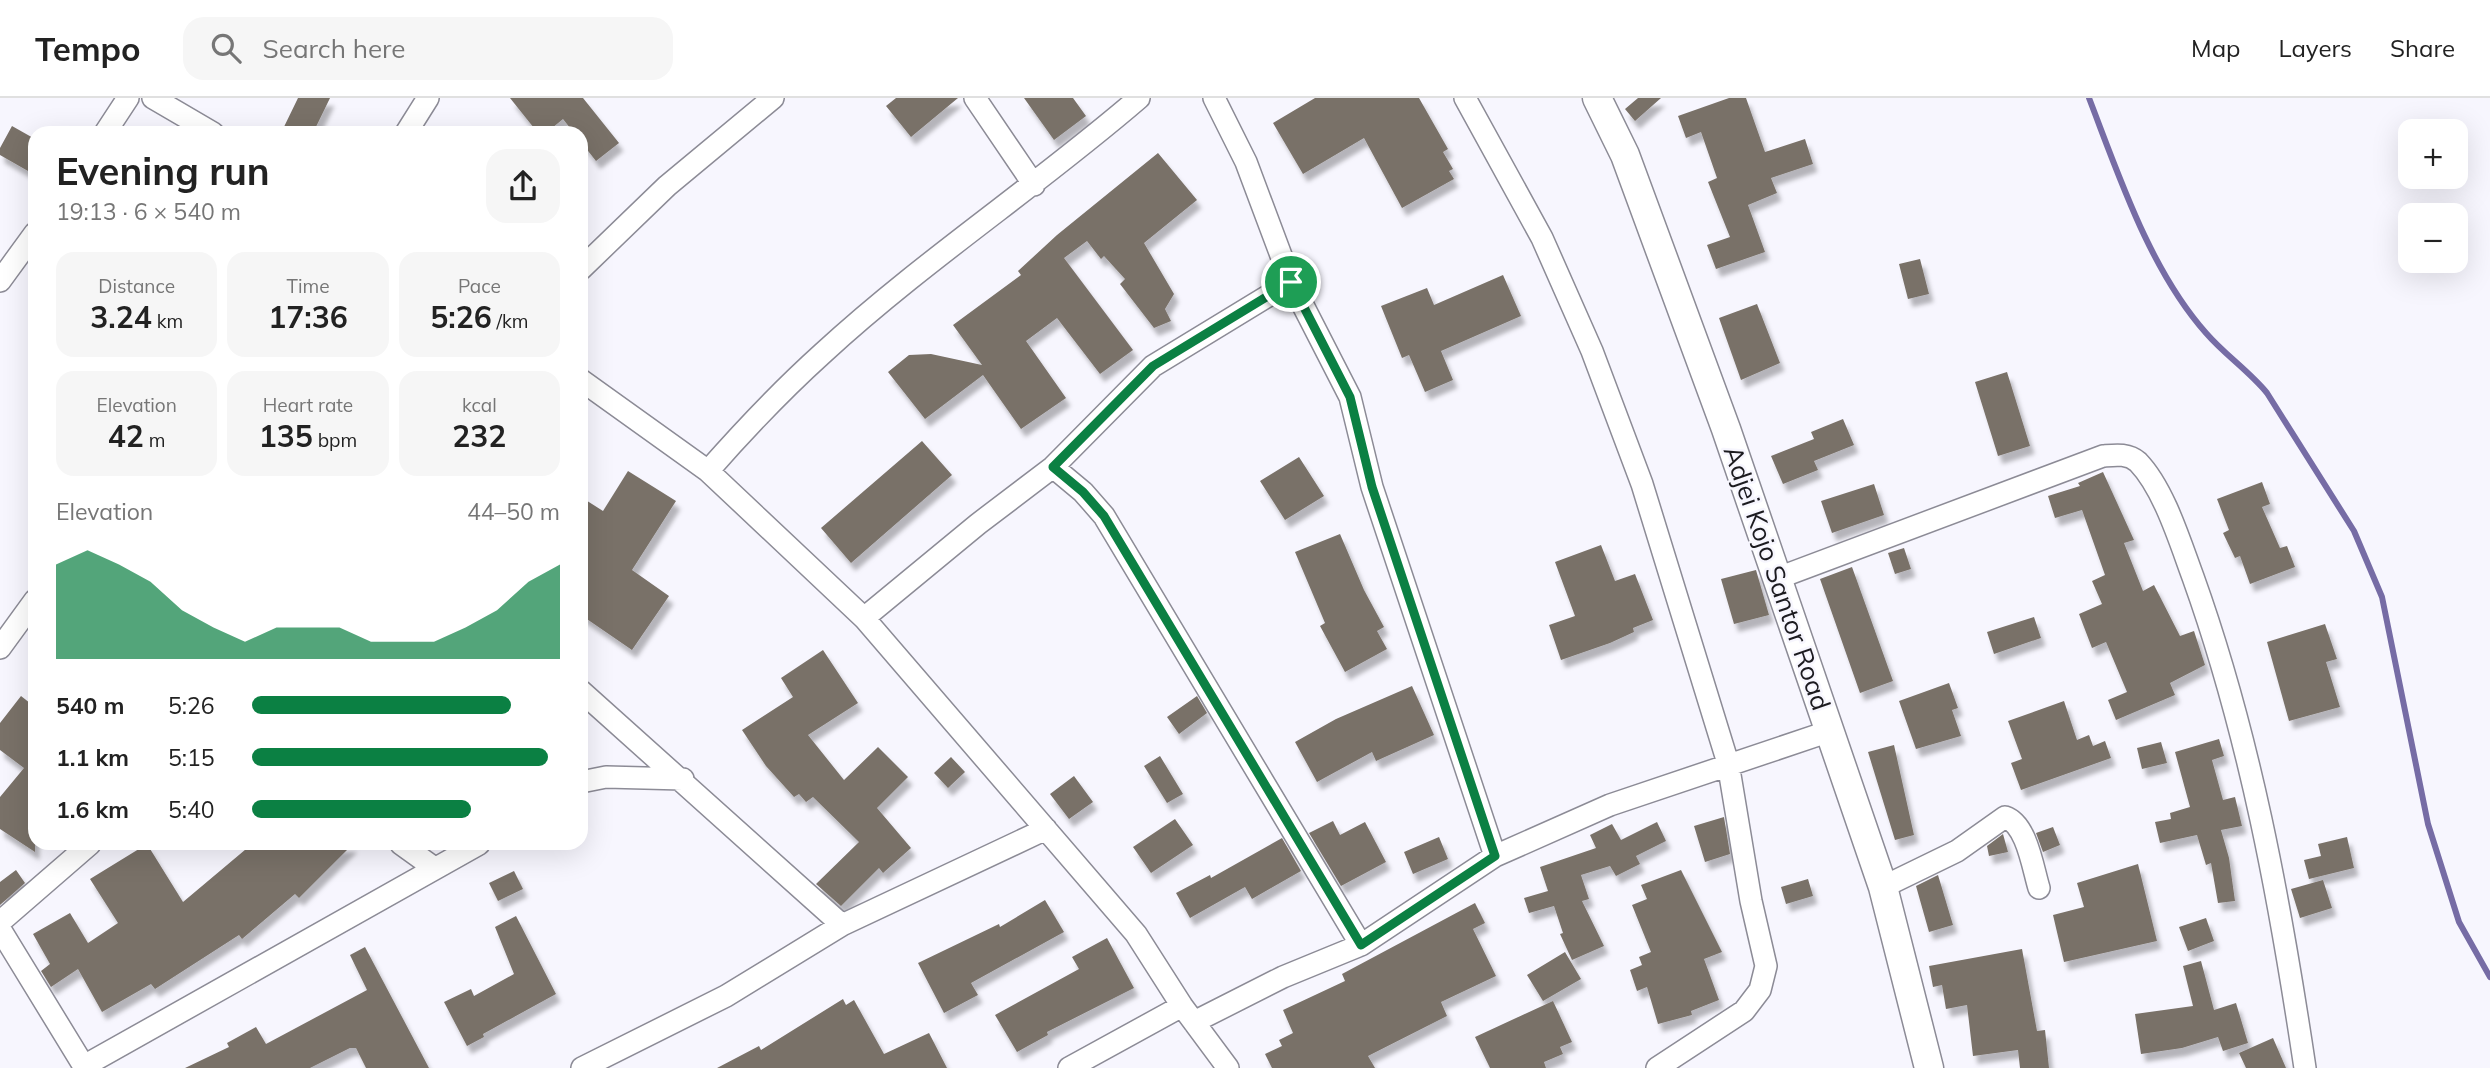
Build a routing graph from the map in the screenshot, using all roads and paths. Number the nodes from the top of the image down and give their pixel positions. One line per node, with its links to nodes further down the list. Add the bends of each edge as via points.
1 (128, 98): 10 (street)
2 (153, 98): 11 (street)
3 (428, 98): 12 (street)
4 (774, 98): 15 (street, via 667,186)
5 (975, 98): 13 (street)
6 (1139, 98): 13 (street)
7 (1214, 98): 17 (street, via 1247,162)
8 (1465, 98): 27 (street, via 1542,238 1588,340 1642,484)
9 (1597, 98): 21 (street, Adjei Kojo Santor Road, via 1625,155)
10 (110, 126)
11 (201, 126)
12 (410, 126)
13 (1034, 185): 20 (street, via 824,351)
14 (28, 243): 16 (street)
15 (588, 262)
16 (0, 281)
17 (1291, 282): 19 (street, via 1153,366); 34 (street, via 1350,397 1372,487)
18 (588, 385): 20 (street)
19 (1053, 467): 23 (street); 41 (street, via 1104,516)
20 (708, 471): 23 (street)
21 (1778, 578): 26 (street, Adjei Kojo Santor Road); 49 (street, via 2103,456 2122,454 2137,461 2170,513 2212,629 2245,748 2281,907)
22 (28, 610): 24 (street)
23 (864, 618): 30 (street)
24 (0, 648)
25 (588, 697): 28 (street)
26 (1830, 731): 27 (street); 36 (street, Adjei Kojo Santor Road)
27 (1728, 763): 34 (street, via 1610,806); 47 (street, via 1766,966 1760,990 1744,1011)
28 (682, 779): 29 (street); 39 (street)
29 (588, 781)
30 (1046, 829): 39 (street); 42 (street, via 1136,934)
31 (83, 850): 38 (street)
32 (409, 850): 35 (street)
33 (467, 850): 35 (street)
34 (1495, 856): 41 (street)
35 (433, 867): 43 (street)
36 (1883, 887): 37 (street, via 1956,851 2005,817 2021,833); 48 (street, Adjei Kojo Santor Road)
37 (2039, 888)
38 (0, 922)
39 (842, 925): 44 (street, via 726,996)
40 (0, 929): 43 (street)
41 (1361, 945): 42 (street)
42 (1188, 1014): 45 (street); 46 (street)
43 (84, 1067)
44 (583, 1068)
45 (1069, 1068)
46 (1228, 1068)
47 (1657, 1068)
48 (1929, 1068)
49 (2305, 1068)

